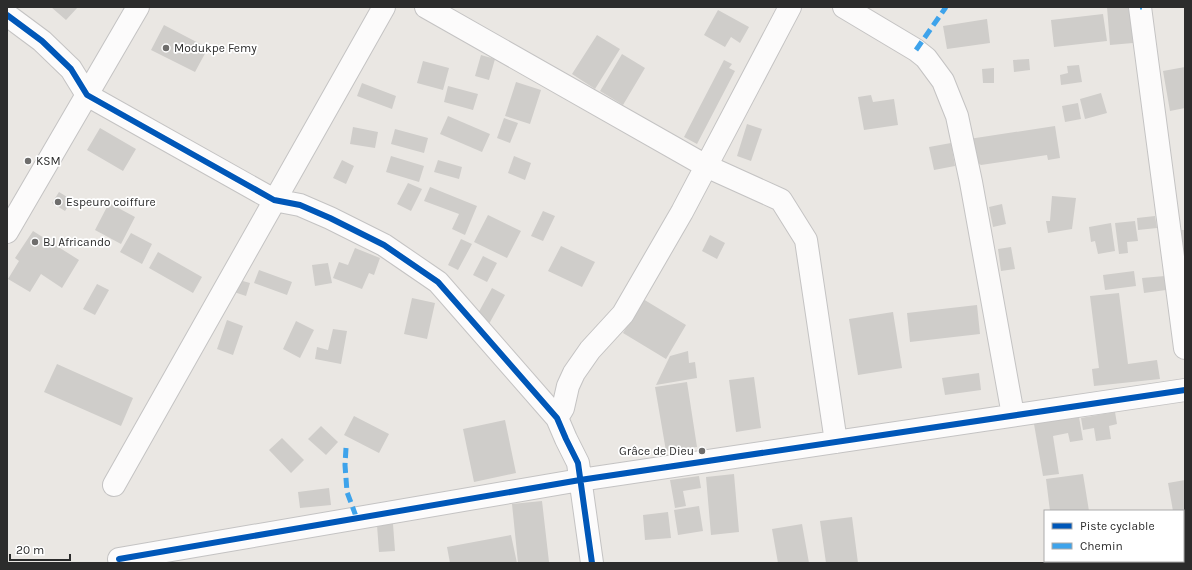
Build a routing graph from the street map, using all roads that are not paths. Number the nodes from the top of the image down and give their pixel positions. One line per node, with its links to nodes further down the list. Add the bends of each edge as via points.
1 (138, 7): 8 (street)
2 (384, 7): 10 (street)
3 (426, 7): 9 (street)
4 (790, 7): 9 (street)
5 (844, 7): 14 (street, via 916,50 926,58 943,81 957,116 971,182)
6 (1140, 7): 12 (street)
7 (7, 15): 8 (street, via 42,41 71,69)
8 (87, 96): 10 (street); 11 (street)
9 (706, 166): 15 (street, via 623,314 590,350 574,374); 16 (street, via 781,200 806,240)
10 (274, 200): 15 (street, via 300,205 330,218 384,246 438,282); 18 (street)
11 (7, 232)
12 (1185, 348)
13 (1185, 390): 14 (street)
14 (1013, 416): 16 (street)
15 (557, 418): 17 (street, via 578,463)
16 (836, 442): 17 (street)
17 (580, 480): 19 (street); 20 (street)
18 (114, 485)
19 (119, 559)
20 (592, 563)

